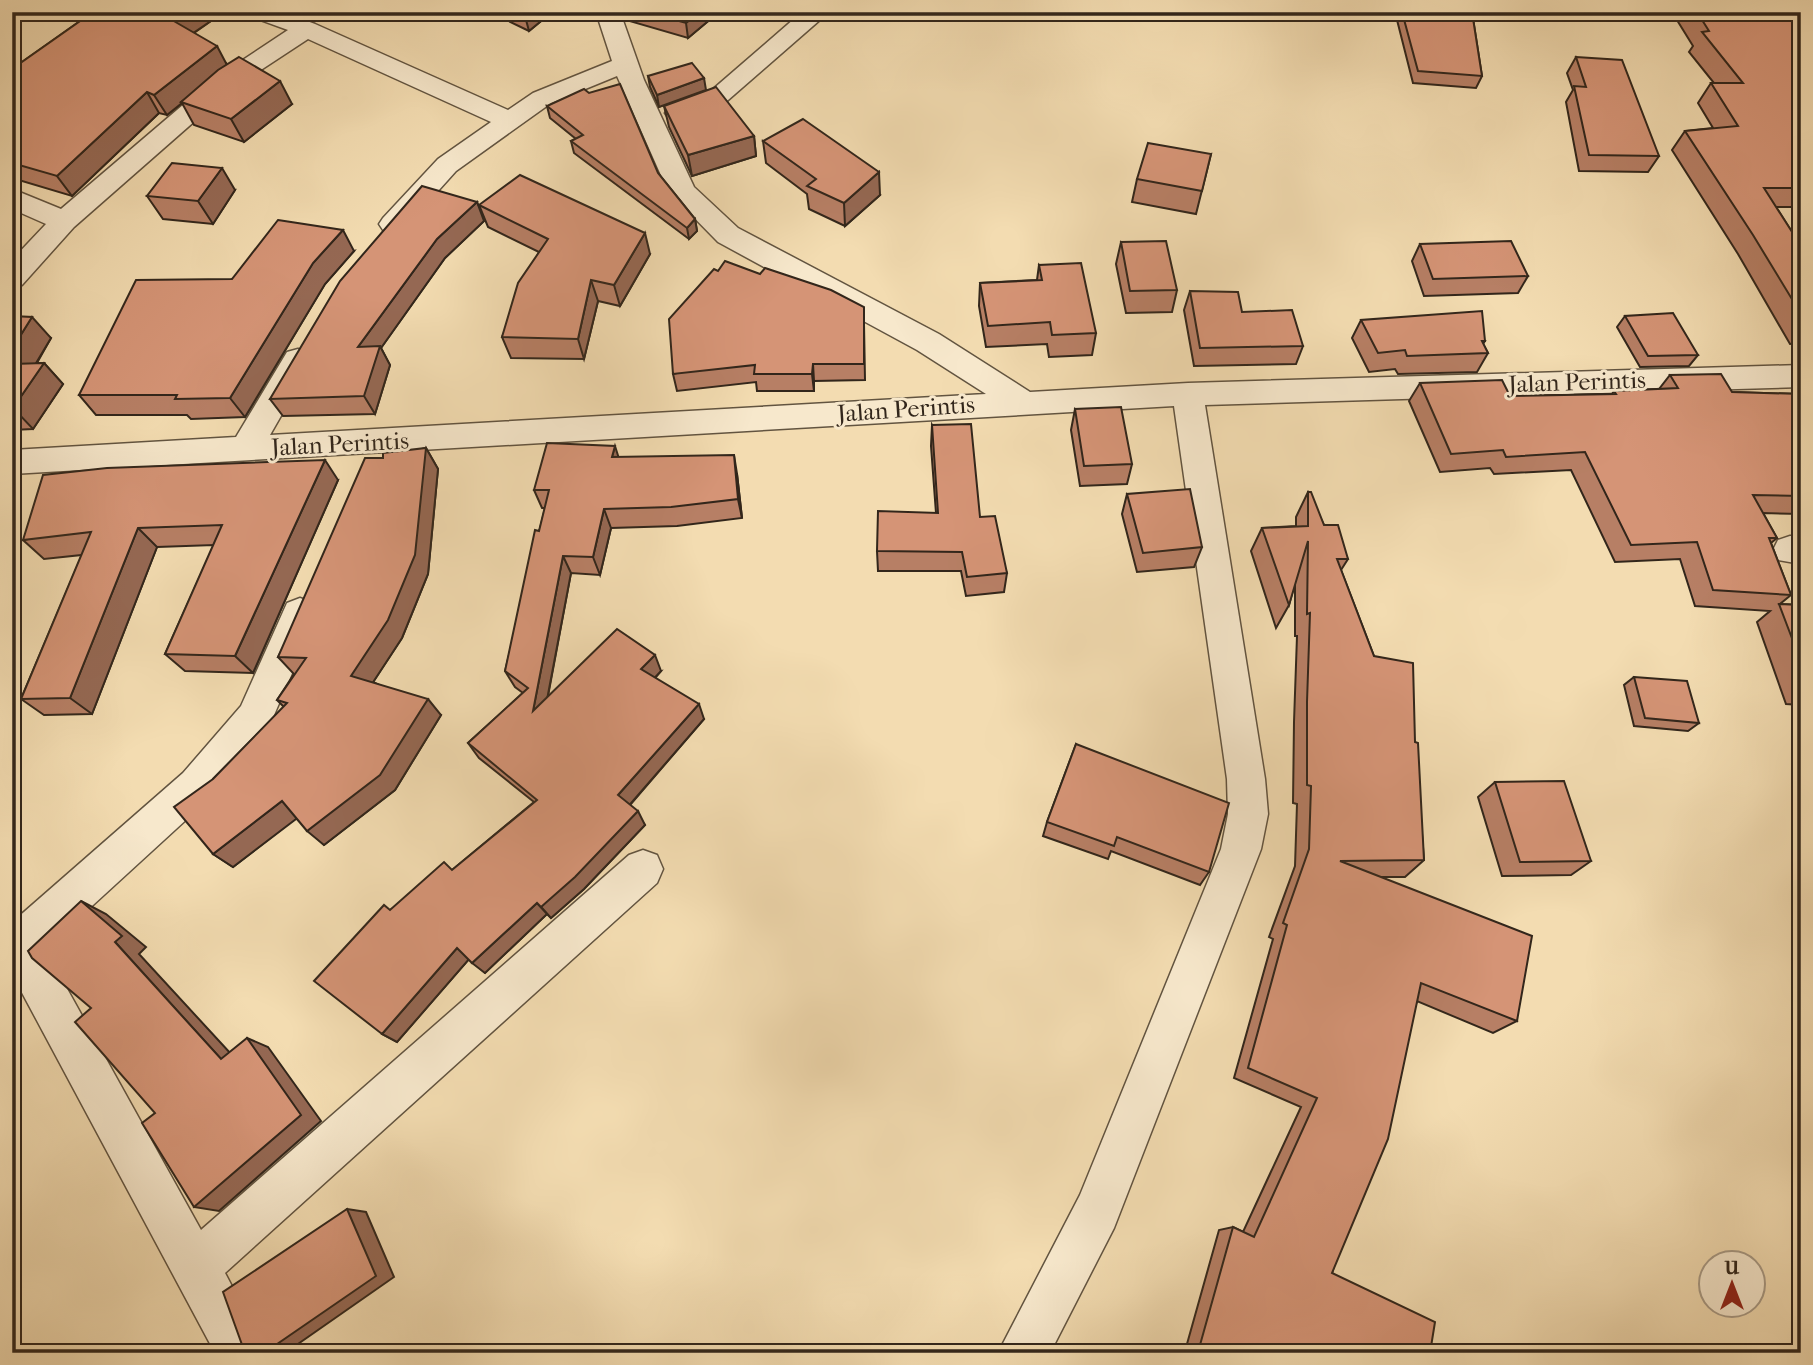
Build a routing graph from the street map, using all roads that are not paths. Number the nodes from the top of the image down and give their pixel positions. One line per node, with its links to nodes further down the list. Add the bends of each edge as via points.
1 (260, 12): 6 (street)
2 (608, 12): 7 (street)
3 (817, 12): 9 (street, via 721,95)
4 (1590, 12): 5 (street)
5 (1652, 12)
6 (306, 29): 8 (street); 11 (street, via 220,86)
7 (626, 64): 8 (street, via 541,97); 9 (street)
8 (511, 121): 12 (street, via 447,165)
9 (650, 121): 17 (street, via 682,191 728,235 928,342)
10 (12, 198): 11 (street)
11 (64, 221): 13 (street)
12 (379, 241)
13 (12, 278)
14 (311, 337): 19 (street)
15 (1801, 376): 16 (street, Jalan Perintis)
16 (1188, 394): 17 (street, Jalan Perintis); 27 (street, via 1248,814 1241,849 1097,1211)
17 (1021, 402): 18 (street, Jalan Perintis)
18 (375, 442): 19 (street, Jalan Perintis); 21 (street)
19 (245, 449): 20 (street, Jalan Perintis)
20 (12, 462)
21 (359, 480)
22 (315, 580): 24 (street, via 255,717 197,786)
23 (643, 869): 25 (street)
24 (16, 941): 25 (street)
25 (194, 1267): 26 (street)
26 (242, 1353)
27 (1023, 1353)

